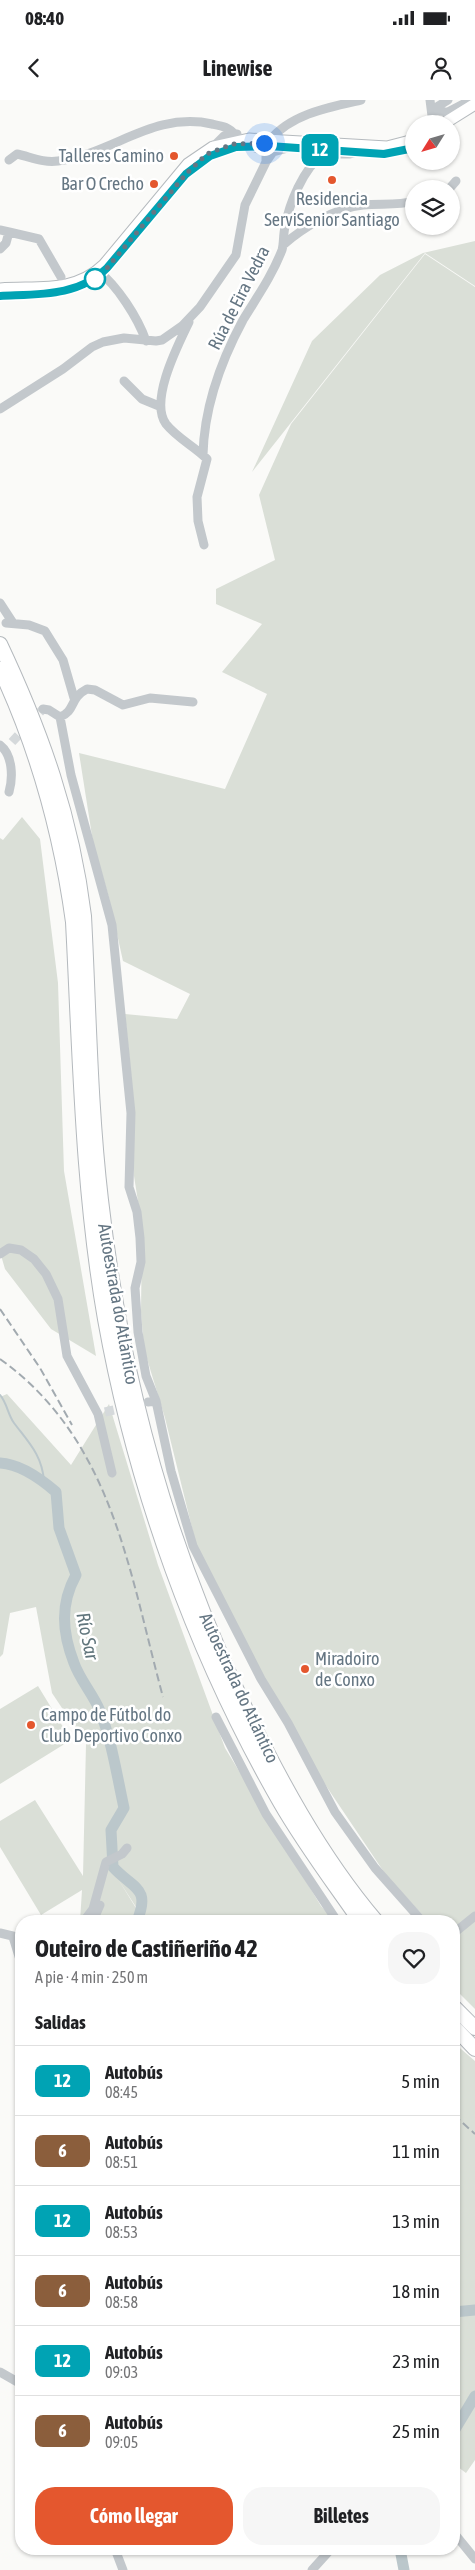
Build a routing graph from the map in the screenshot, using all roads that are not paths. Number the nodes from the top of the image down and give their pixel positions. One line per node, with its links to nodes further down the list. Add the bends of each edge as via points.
1 (361, 100): 5 (street)
2 (430, 100): 7 (street)
3 (448, 100): 7 (street)
4 (472, 100): 7 (street, via 448,112)
5 (327, 104): 15 (street, via 285,126)
6 (475, 104): 11 (main road)
7 (432, 110): 9 (street); 10 (street)
8 (475, 110): 12 (main road)
9 (430, 115)
10 (433, 115)
11 (457, 115)
12 (460, 120)
13 (235, 140): 15 (main road); 19 (street, via 213,124 196,120 177,121 132,135 96,151 58,161 40,161 17,154); 21 (street, via 266,152); 22 (main road); 22 (street, via 212,150); 27 (main road, via 213,147 188,164)
14 (405, 144): 15 (main road, via 387,147)
15 (279, 145): 17 (main road); 21 (street)
16 (405, 147): 18 (main road, via 396,153 384,154)
17 (305, 149): 18 (main road); 20 (street, via 316,153)
18 (361, 151): 20 (street, via 326,153)
19 (9, 160)
20 (316, 161): 25 (street, Rúa de Eira Vedra, via 292,197)
21 (266, 162): 31 (street, via 245,205 236,255)
22 (198, 163): 27 (main road)
23 (405, 204): 25 (street, via 351,207 300,231)
24 (5, 231): 26 (street, via 6,244); 28 (street, via 39,239)
25 (283, 245): 36 (street, Rúa de Eira Vedra, via 265,288 243,320 214,390 206,419)
26 (0, 249)
27 (100, 272): 29 (main road, via 73,285); 30 (main road, via 82,287 70,290); 32 (street, via 109,278 140,325)
28 (61, 277)
29 (0, 289)
30 (0, 296)
31 (193, 315): 32 (street, via 162,340); 34 (street, via 172,360)
32 (146, 341): 35 (street, via 124,338 92,346 63,369)
33 (124, 381): 34 (street, via 142,399)
34 (159, 406): 36 (street, via 164,422 174,434)
35 (0, 408)
36 (203, 455): 37 (street, Rúa de Eira Vedra, via 208,463 197,497)
37 (204, 545)
38 (0, 603): 41 (street, via 10,623 45,631 63,660)
39 (0, 644): 56 (highway, Autoestrada do Atlántico, via 23,692 62,800 79,875 100,1198 117,1315 156,1478 192,1589 253,1725 324,1851)
40 (0, 670): 55 (highway, Autoestrada do Atlántico, via 37,760 67,880 73,922 89,1201 105,1319 130,1434 182,1594 242,1733 294,1826)
41 (74, 698): 42 (street, via 87,689 123,705 150,698); 44 (street, via 70,712)
42 (193, 702)
43 (43, 709): 44 (street)
44 (60, 717): 57 (street, via 71,775 112,925 131,1113 129,1187 137,1212 140,1238 141,1262 135,1288 138,1332 170,1471 193,1546 261,1679 335,1812 375,1868)
45 (6, 745): 46 (street, via 13,779)
46 (9, 792)
47 (0, 1254): 48 (street, via 9,1248 20,1250 46,1274 58,1299 67,1356 102,1413)
48 (112, 1473)
49 (216, 1717): 54 (street, via 266,1814)
50 (127, 1848): 51 (street, via 106,1862)
51 (99, 1892): 52 (street); 53 (street, via 101,1902)
52 (88, 1915)
53 (96, 1915)
54 (333, 1915)
55 (356, 1915)
56 (372, 1915)
57 (417, 1915)
58 (475, 1916): 59 (street)
59 (460, 1928)
60 (0, 1933): 61 (street)
61 (15, 1937)
62 (460, 2013): 63 (highway)
63 (475, 2028)
64 (460, 2031): 66 (highway)
65 (460, 2033): 67 (highway)
66 (475, 2043)
67 (475, 2049)
68 (0, 2372): 69 (street)
69 (15, 2381)
70 (460, 2540): 73 (street)
71 (117, 2555): 74 (street)
72 (326, 2555): 75 (street)
73 (475, 2559)
74 (123, 2570)
75 (312, 2570)

